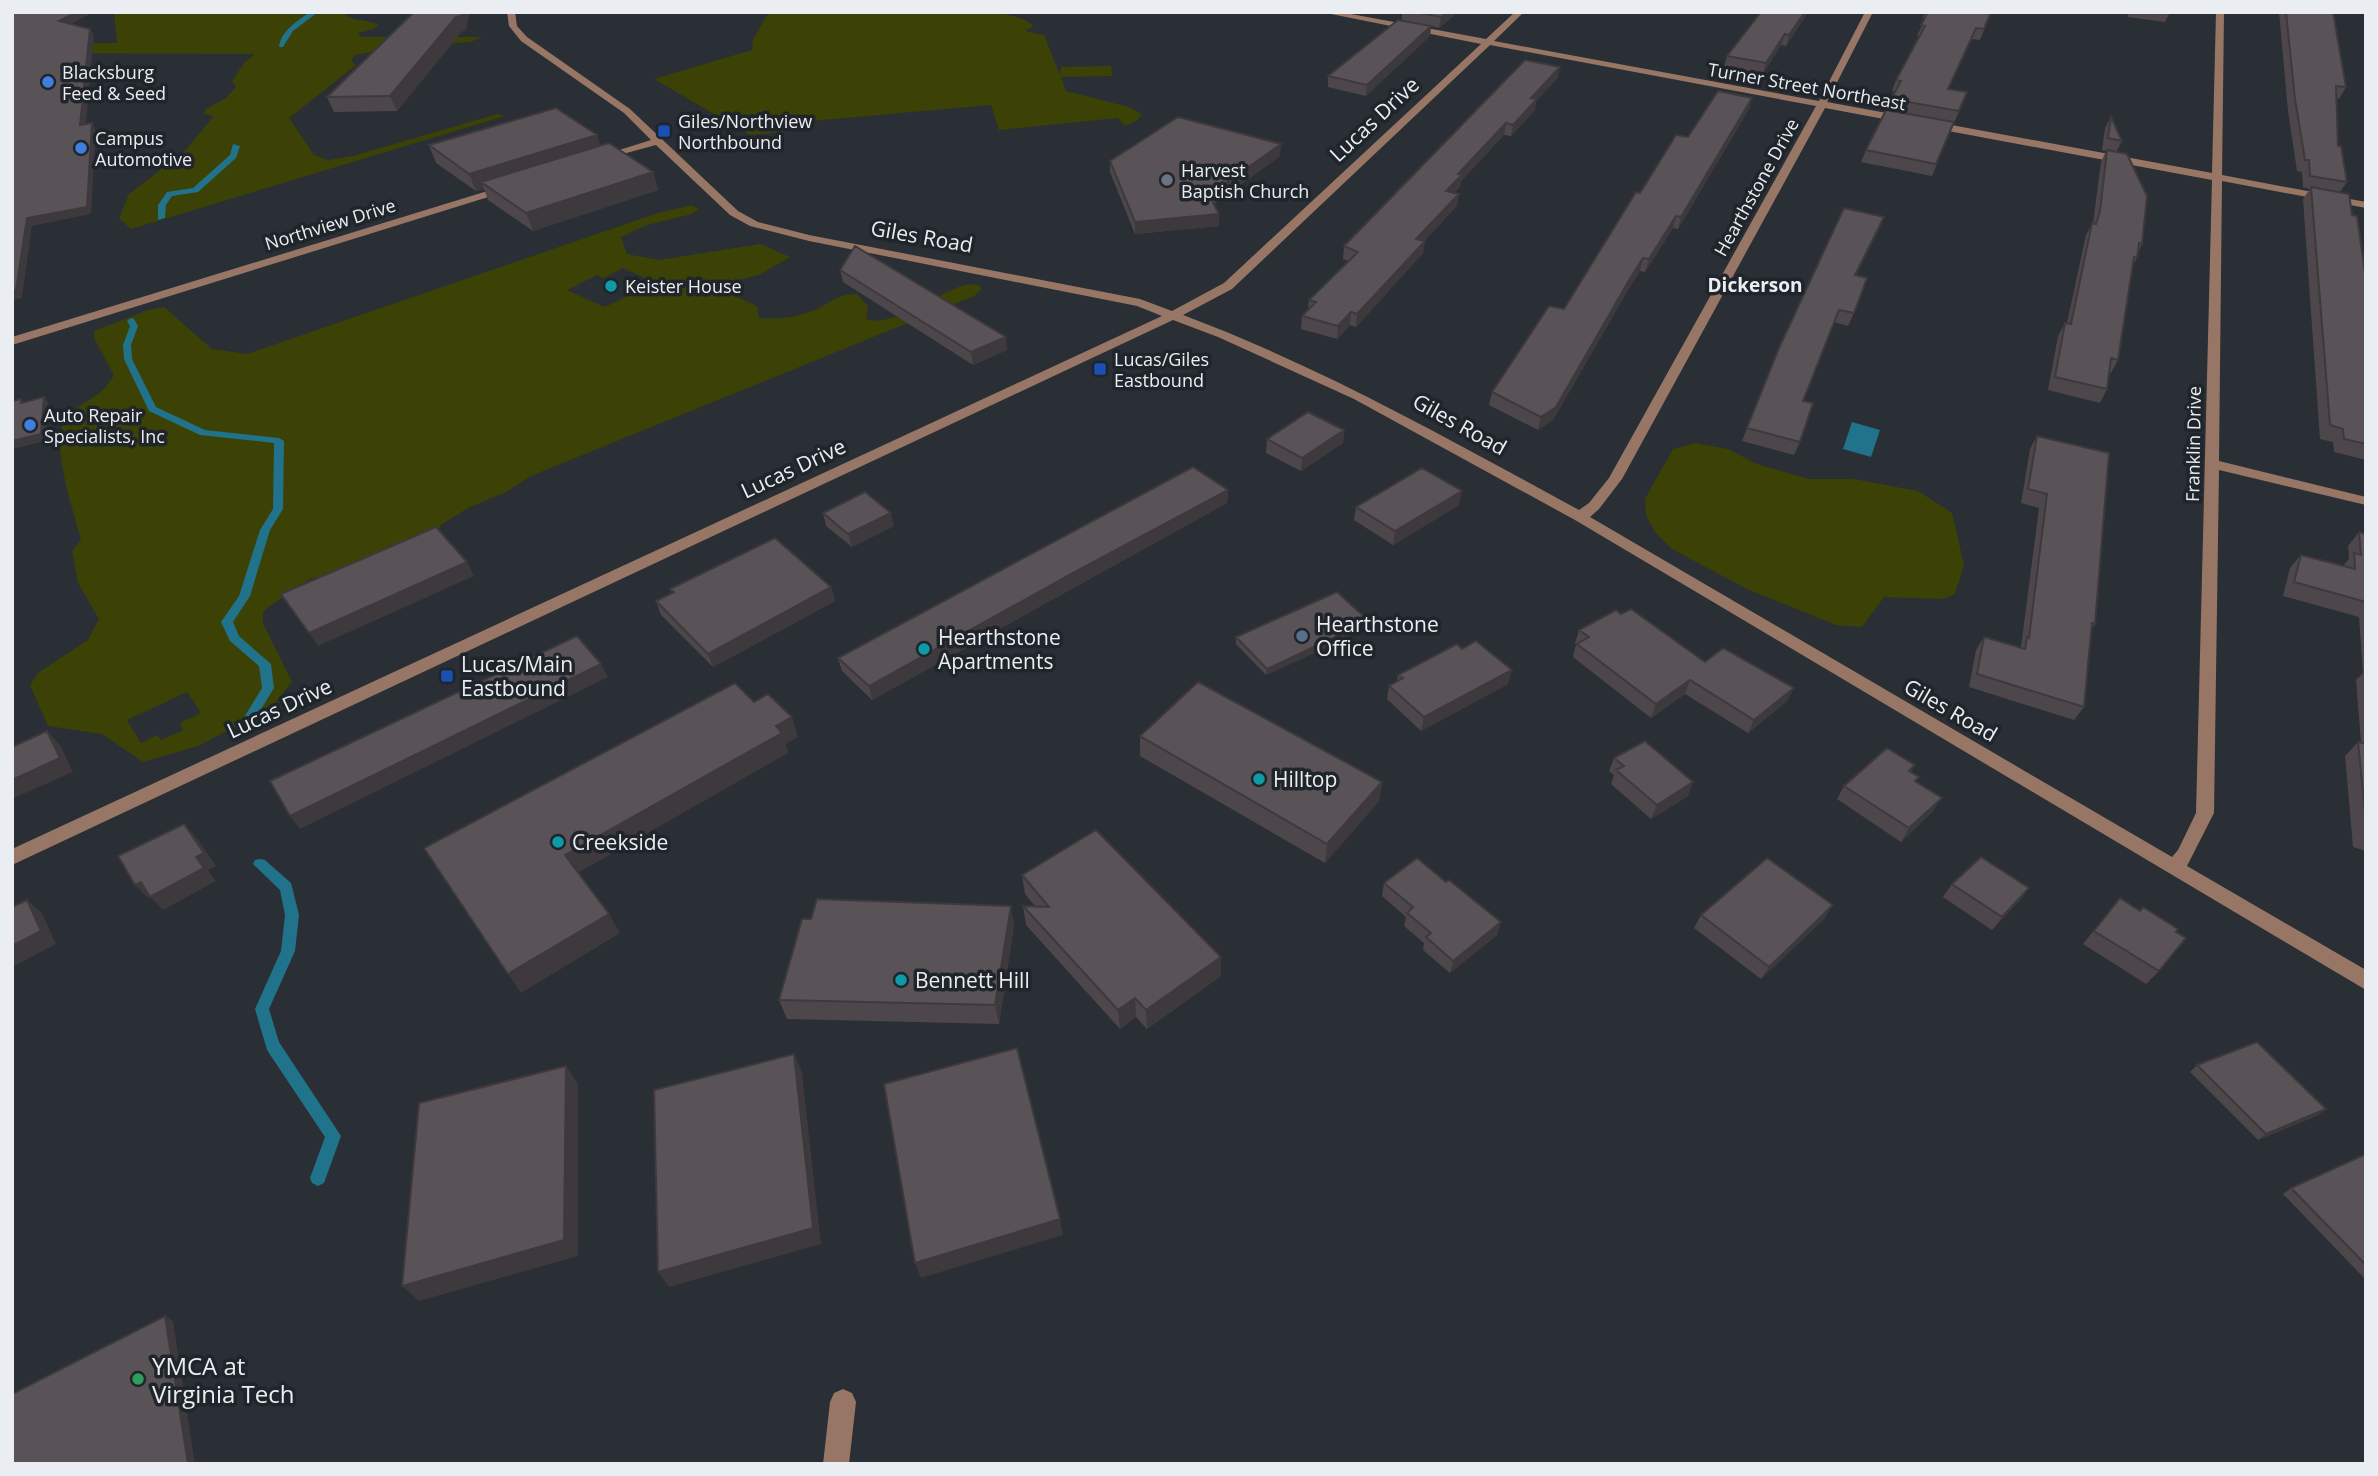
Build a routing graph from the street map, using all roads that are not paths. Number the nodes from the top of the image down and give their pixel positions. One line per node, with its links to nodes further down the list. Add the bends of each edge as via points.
1 (511, 12): 8 (street, Giles Road, via 513,26 524,39 612,100)
2 (1325, 12): 6 (street, Turner Street Northeast)
3 (1520, 12): 6 (street, Lucas Drive)
4 (1869, 12): 7 (street, Hearthstone Drive)
5 (2220, 12): 10 (street, Franklin Drive)
6 (1489, 43): 7 (street, Turner Street Northeast); 13 (street, Lucas Drive, via 1228,286)
7 (1821, 104): 10 (street, Turner Street Northeast); 17 (street, Hearthstone Drive, via 1615,479)
8 (657, 141): 9 (street); 13 (street, Giles Road, via 734,213 754,224 1102,294)
9 (595, 161)
10 (2217, 178): 12 (street, Turner Street Northeast); 15 (street, Franklin Drive)
11 (516, 185): 14 (street, Northview Drive)
12 (2366, 205)
13 (1174, 314): 17 (street, Giles Road, via 1359,396); 18 (street, Lucas Drive)
14 (12, 341)
15 (2212, 464): 16 (street); 19 (street, Franklin Drive, via 2205,813)
16 (2366, 501)
17 (1580, 517): 19 (street, Giles Road)
18 (12, 858)
19 (2174, 867): 20 (street, Giles Road)
20 (2366, 981)
21 (844, 1402): 22 (street)
22 (836, 1464)

